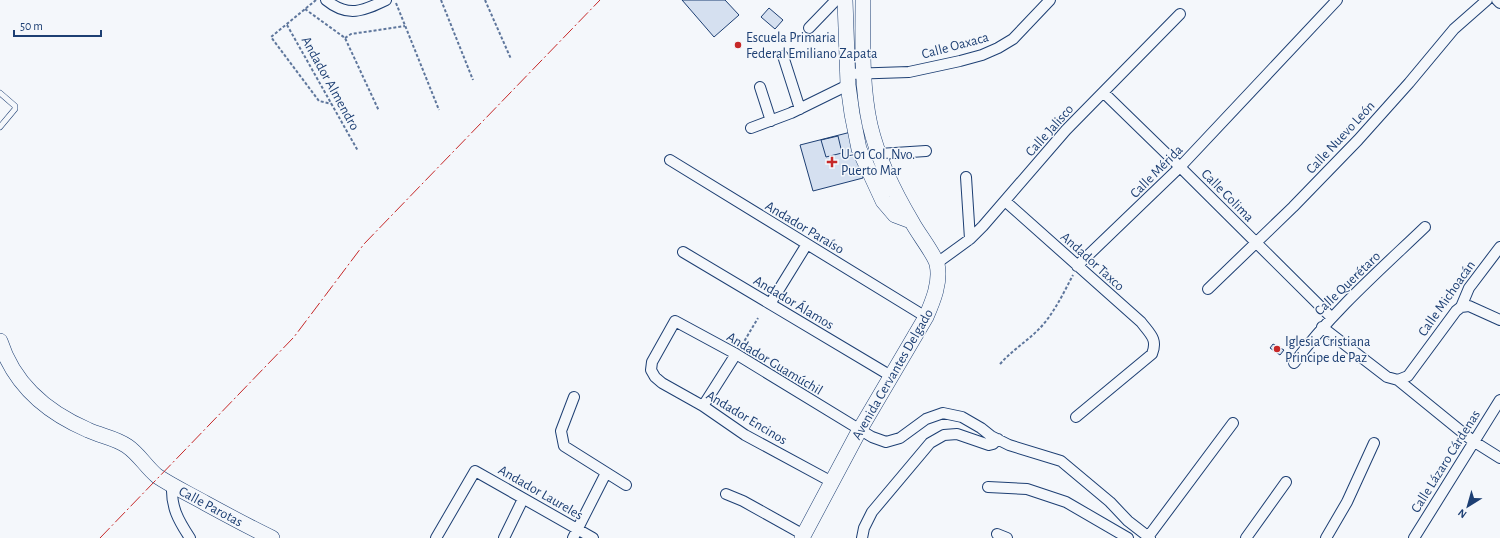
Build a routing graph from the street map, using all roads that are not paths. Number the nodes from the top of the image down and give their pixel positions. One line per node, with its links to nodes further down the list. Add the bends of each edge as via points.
1 (326, 0): 2 (street, via 347,11 371,7)
2 (386, 0)
3 (836, 0): 12 (street)
4 (845, 0): 15 (street)
5 (863, 0): 14 (street)
6 (1050, 0): 14 (street, Calle Oaxaca, via 1013,39 982,55 909,72)
7 (1337, 0): 26 (street, Calle Mérida)
8 (1487, 0): 31 (street, Calle Nuevo León, via 1454,29 1358,140)
9 (1497, 0): 10 (street)
10 (1500, 3)
11 (1180, 14): 18 (street, Calle Jalisco)
12 (809, 28)
13 (783, 56): 19 (street)
14 (864, 73): 15 (street, Calle Oaxaca); 25 (street, via 866,102)
15 (848, 79): 19 (street, Calle Oaxaca); 25 (street, via 852,114 860,148)
16 (760, 87): 20 (street)
17 (0, 93): 21 (lane, via 15,106 15,109)
18 (1104, 93): 26 (street, Calle Colima); 28 (street, Calle Jalisco, via 1066,130)
19 (800, 109): 20 (street, Calle Oaxaca)
20 (771, 121): 22 (street, Calle Oaxaca)
21 (0, 126)
22 (751, 128)
23 (926, 151): 25 (street)
24 (670, 160): 32 (street, Andador Paraíso)
25 (877, 162): 35 (street, via 883,201 895,215 911,221)
26 (1180, 167): 31 (street, Calle Colima); 36 (street, Calle Mérida)
27 (966, 177): 30 (street)
28 (1005, 201): 30 (street, Calle Jalisco); 36 (street, Andador Taxco)
29 (1425, 227): 41 (street, Calle Querétaro)
30 (970, 239): 35 (street, Calle Jalisco)
31 (1255, 242): 37 (street, Calle Nuevo León); 41 (street, Calle Colima)
32 (807, 244): 38 (street); 40 (street, Andador Paraíso)
33 (1500, 247): 39 (street, Calle Michoacán, via 1469,288)
34 (683, 252): 38 (street, Andador Álamos)
35 (937, 264): 40 (street, Avenida Cervantes Delgado, via 938,280 934,299)
36 (1077, 266): 53 (street, Andador Taxco, via 1141,322 1155,346 1152,354)
37 (1208, 289)
38 (770, 304): 48 (street, Andador Álamos)
39 (1461, 307): 42 (street, via 1470,306); 49 (street, Calle Michoacán, via 1408,376)
40 (926, 317): 48 (street, Avenida Cervantes Delgado)
41 (1331, 317): 43 (street, Calle Querétaro)
42 (1500, 320)
43 (1322, 327): 46 (street, Calle Querétaro); 49 (street, via 1387,377)
44 (0, 341): 64 (street, Calle Parotas, via 16,376 38,401 88,430 127,445)
45 (736, 354): 47 (street, Andador Guamúchil, via 675,321 652,362); 52 (street); 55 (street, Andador Guamúchil)
46 (1294, 363)
47 (651, 370): 52 (street, Andador Encinos, via 662,383)
48 (891, 376): 55 (street, Avenida Cervantes Delgado)
49 (1398, 380): 57 (street)
50 (574, 397): 60 (street, via 562,431 564,446)
51 (1500, 400): 57 (street, Calle Lázaro Cárdenas)
52 (703, 406): 61 (street, Andador Encinos, via 745,434)
53 (1076, 417)
54 (1233, 423): 73 (street)
55 (859, 431): 56 (street, via 886,442 900,438 926,419 943,412 962,417); 61 (street, Avenida Cervantes Delgado)
56 (998, 440): 70 (street, via 1061,461 1110,502); 78 (street, via 989,445 957,434 944,435 930,443 872,512)
57 (1473, 441): 59 (street); 83 (street, Calle Lázaro Cárdenas)
58 (1374, 443): 82 (street, via 1347,502)
59 (1500, 458)
60 (606, 473): 63 (street); 68 (street)
61 (832, 482): 72 (street, Avenida Cervantes Delgado)
62 (1286, 482): 81 (street)
63 (626, 485)
64 (172, 486): 71 (street, via 176,514); 74 (street, Calle Parotas)
65 (988, 488): 80 (street, via 1027,489 1066,502)
66 (726, 494): 72 (street)
67 (523, 498): 68 (street, Andador Laureles); 75 (street, Andador Laureles, via 475,471); 76 (street)
68 (576, 534): 77 (street, Andador Laureles)
69 (997, 534): 79 (street)
70 (1138, 534): 73 (street)
71 (188, 535)
72 (803, 536)
73 (1150, 537)
74 (272, 538)
75 (436, 538)
76 (504, 538)
77 (593, 538)
78 (862, 538)
79 (1007, 538)
80 (1128, 538)
81 (1246, 538)
82 (1326, 538)
83 (1414, 538)

